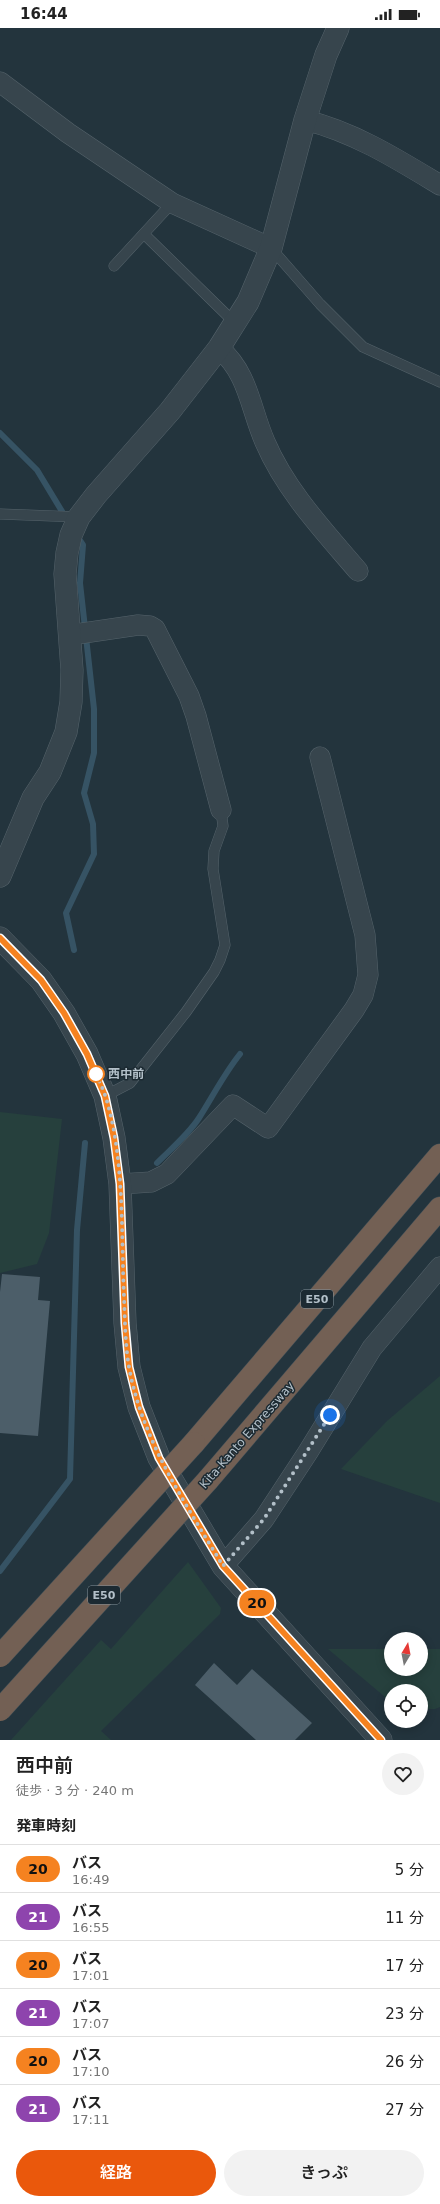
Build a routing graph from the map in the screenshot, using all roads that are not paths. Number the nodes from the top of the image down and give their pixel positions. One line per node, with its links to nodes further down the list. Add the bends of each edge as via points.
1 (338, 28): 3 (street, via 326,55)
2 (0, 82): 5 (street, via 68,133)
3 (305, 120): 4 (street, via 352,136 387,153); 7 (street)
4 (440, 185)
5 (172, 202): 6 (lane); 7 (street)
6 (144, 234): 8 (lane); 9 (lane)
7 (271, 248): 9 (street, via 259,279); 11 (lane, via 320,304 363,346)
8 (114, 266)
9 (236, 323): 10 (street)
10 (219, 348): 13 (street, via 170,411); 14 (street, via 230,358 248,390 265,442 281,472 304,507)
11 (440, 382)
12 (0, 514): 13 (lane)
13 (79, 517): 15 (street, via 67,553)
14 (358, 571)
15 (70, 635): 17 (street, via 138,625 155,629 189,696); 18 (street, via 71,702 66,732 50,772 33,798)
16 (320, 757): 22 (street, via 366,935 368,975 363,995 268,1128 233,1106 166,1174 151,1182)
17 (221, 810): 20 (lane, via 224,826 214,851 213,869 225,946 220,960 186,1012 130,1083)
18 (0, 876)
19 (0, 938): 20 (street, via 41,980 64,1013 87,1054)
20 (105, 1096): 22 (street)
21 (440, 1155): 26 (highway, E50, bridge, via 194,1443)
22 (120, 1184): 25 (street, via 125,1323 129,1367 139,1407 159,1458)
23 (440, 1208): 27 (highway, Kita-Kanto Expressway / E50, bridge, via 208,1480)
24 (440, 1268): 25 (street, via 372,1348 264,1519)
25 (223, 1566): 28 (street)
26 (0, 1656)
27 (0, 1710)
28 (380, 1740)

